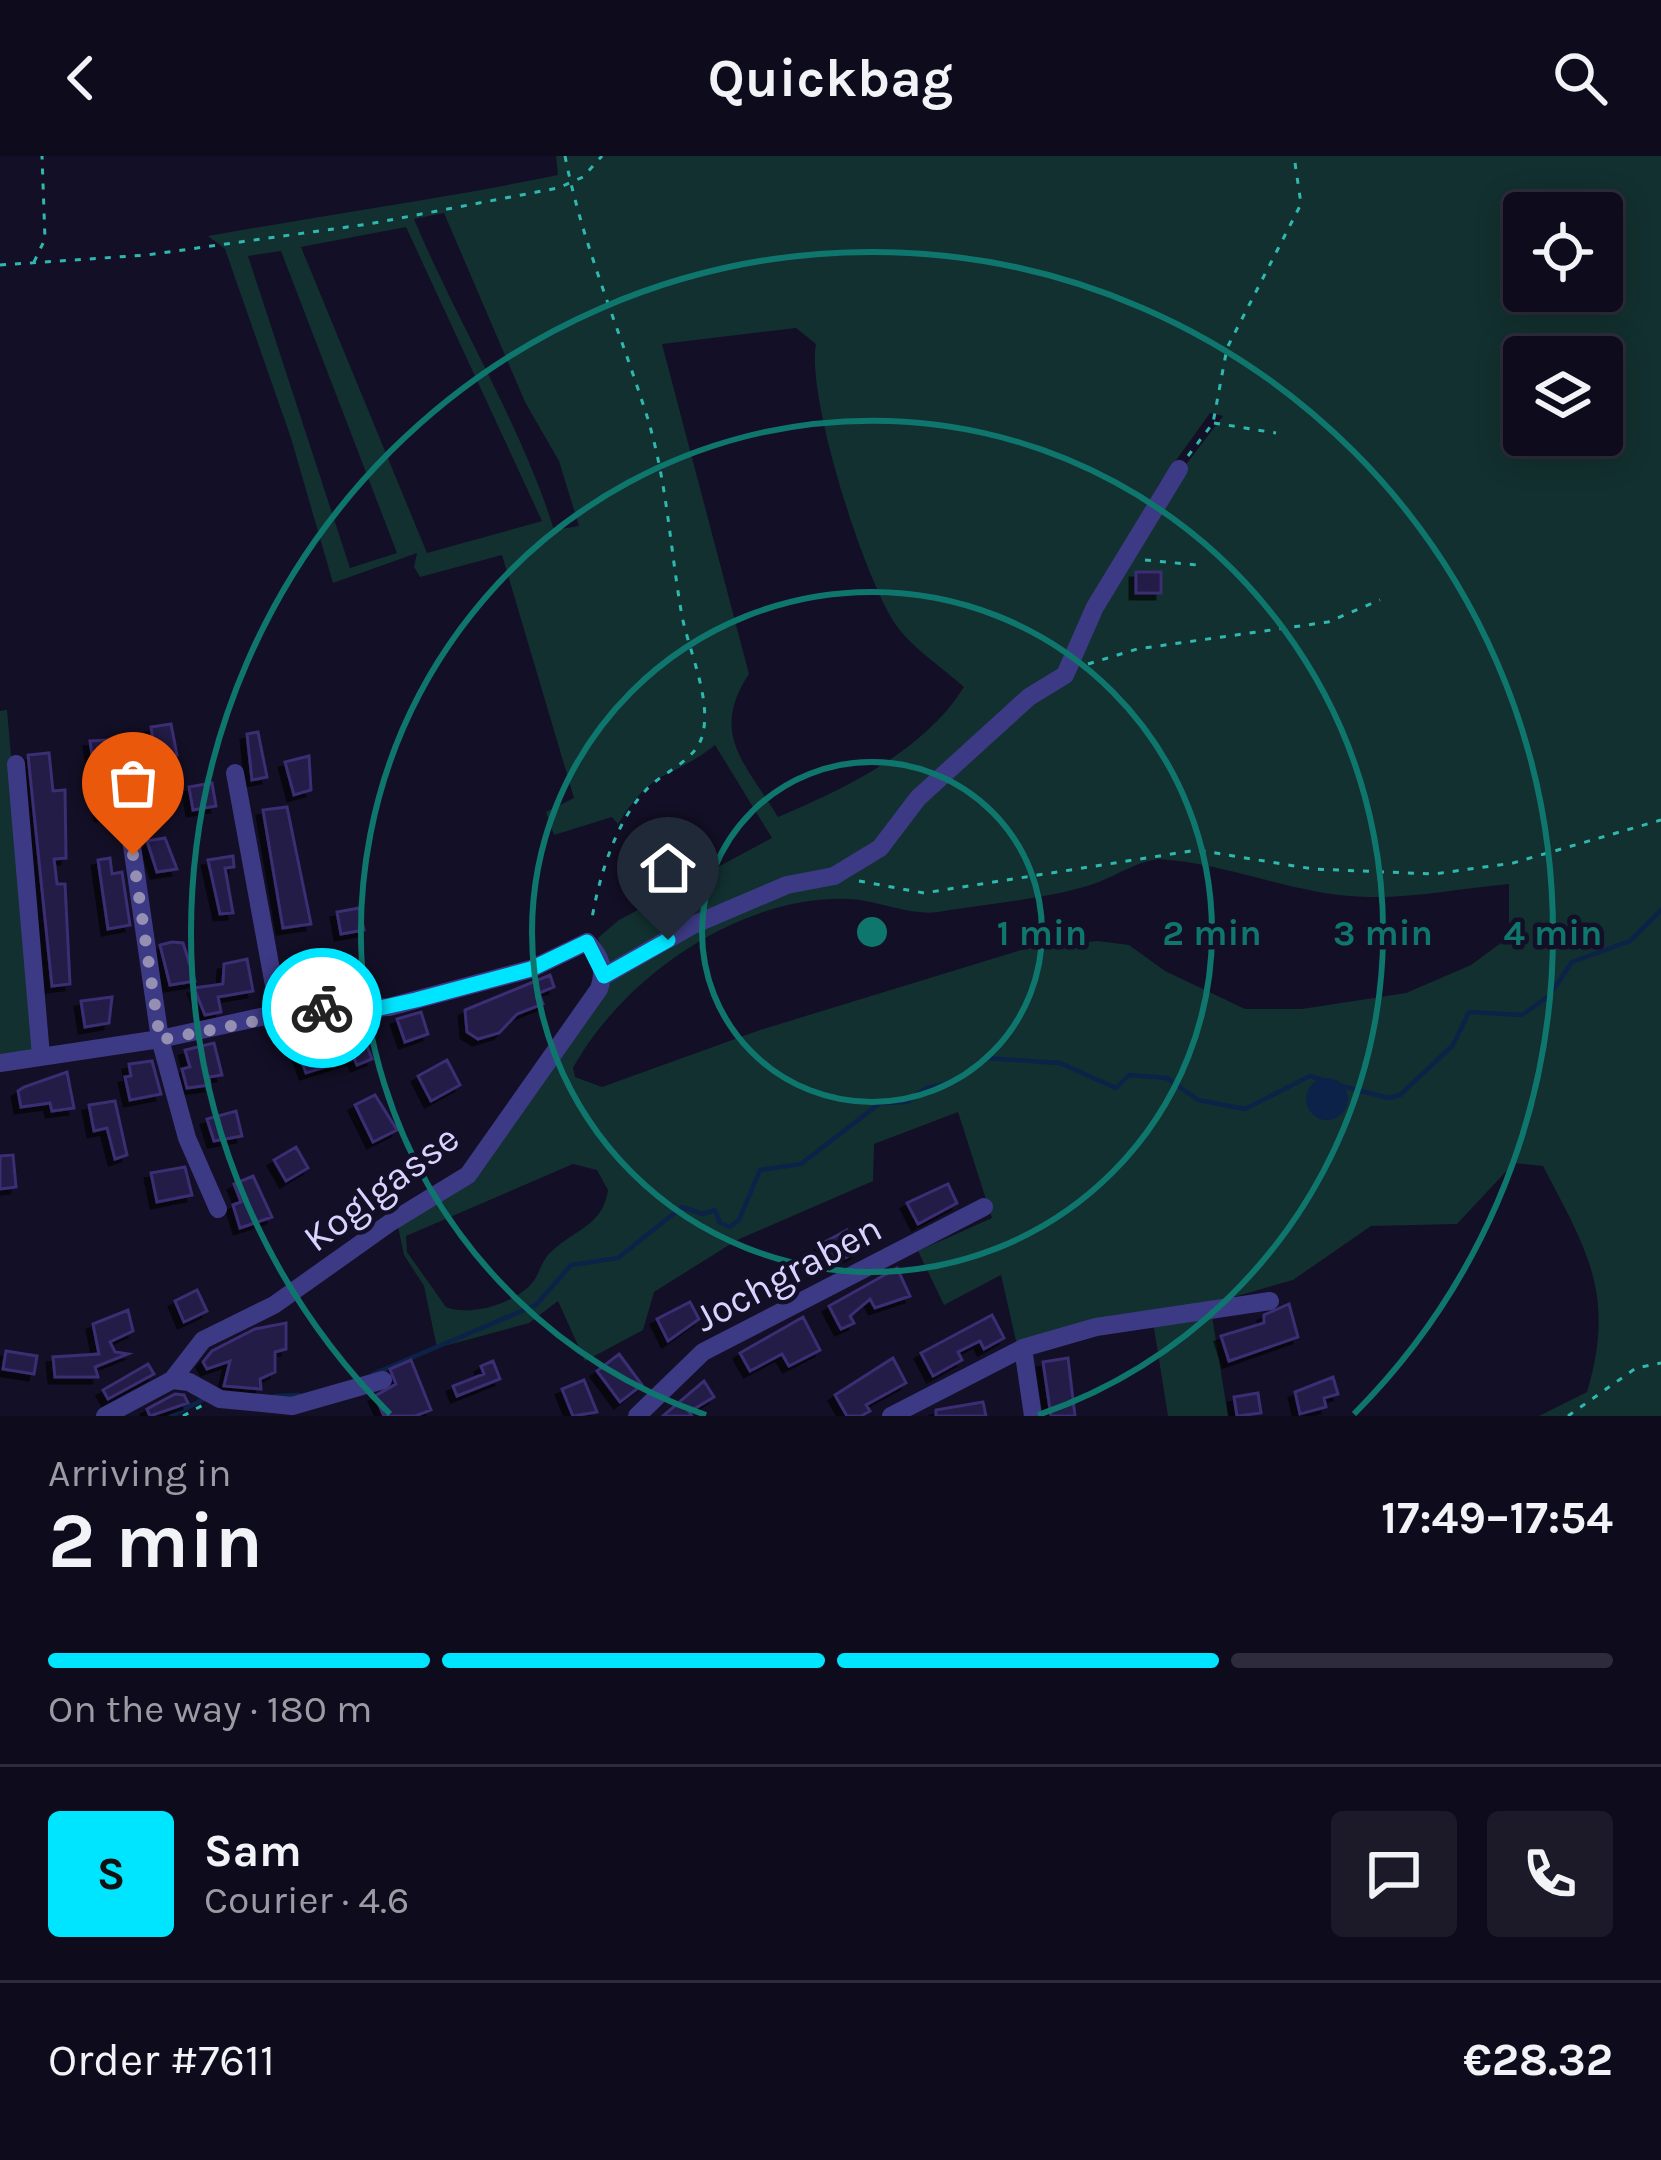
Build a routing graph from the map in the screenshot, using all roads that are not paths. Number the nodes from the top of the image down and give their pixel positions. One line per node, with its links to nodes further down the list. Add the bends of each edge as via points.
1 (1179, 469): 5 (street, via 1095,608 1065,676 1030,697 918,798 880,848 834,876 741,902)
2 (120, 763): 7 (street)
3 (16, 764): 8 (street)
4 (235, 773): 6 (street)
5 (604, 976): 6 (street, via 587,942 531,969 389,1006); 14 (street, Koglgasse, via 468,1175 274,1305 203,1340)
6 (279, 1013): 7 (street)
7 (160, 1040): 8 (street); 11 (street, via 187,1138)
8 (41, 1057): 9 (street)
9 (0, 1063)
10 (984, 1207): 17 (street, Jochgraben, via 704,1352)
11 (218, 1209)
12 (1270, 1300): 13 (street, via 1096,1327)
13 (1023, 1348): 18 (street); 19 (street)
14 (172, 1380): 15 (street, via 220,1399 292,1406); 16 (street, Koglgasse)
15 (383, 1380)
16 (105, 1416)
17 (637, 1416)
18 (891, 1416)
19 (1033, 1416)

